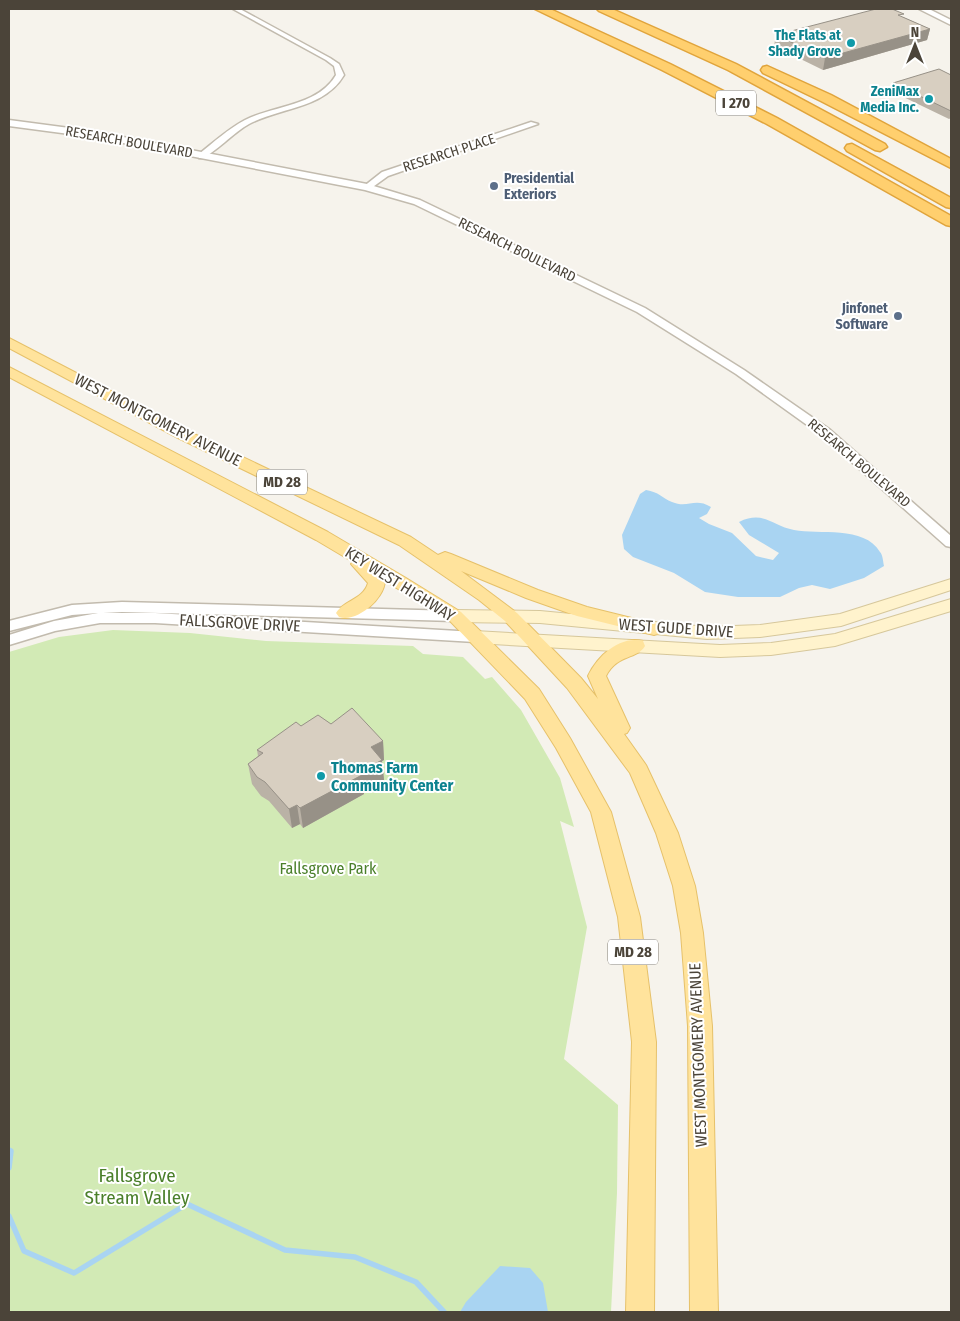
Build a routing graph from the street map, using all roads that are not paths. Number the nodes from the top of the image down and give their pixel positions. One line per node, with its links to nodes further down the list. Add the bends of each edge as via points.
1 (236, 9): 14 (street, via 328,58 337,65 340,75 337,84 323,94 249,120)
2 (541, 9): 15 (highway, I 270, via 666,67)
3 (603, 9): 13 (highway, I 270, via 732,67)
4 (923, 9): 5 (street)
5 (951, 24)
6 (722, 48): 7 (highway)
7 (739, 56)
8 (676, 57): 15 (highway)
9 (757, 65): 16 (highway, I 270)
10 (9, 123): 14 (street, RESEARCH BOULEVARD, via 92,134)
11 (534, 124): 17 (street, RESEARCH PLACE, via 386,174)
12 (838, 140): 18 (highway)
13 (890, 152)
14 (202, 156): 17 (street, RESEARCH BOULEVARD)
15 (837, 156): 19 (highway, I 270)
16 (951, 164)
17 (367, 187): 24 (street, RESEARCH BOULEVARD, via 425,206 555,267 676,331 825,432)
18 (951, 204)
19 (951, 222)
20 (9, 342): 23 (main road, WEST MONTGOMERY AVENUE / MD 28, via 184,435)
21 (9, 371): 22 (main road, WEST MONTGOMERY AVENUE / MD 28)
22 (322, 536): 25 (main road, KEY WEST HIGHWAY / MD 28)
23 (406, 541): 30 (main road, WEST MONTGOMERY AVENUE / MD 28); 32 (main road, via 532,594 584,612)
24 (951, 543)
25 (351, 554): 28 (main road, via 376,582 375,590 368,599); 29 (main road, KEY WEST HIGHWAY / MD 28)
26 (951, 584): 32 (main road, WEST GUDE DRIVE, via 841,620 804,626 707,633)
27 (951, 605): 36 (main road, WEST GUDE DRIVE, via 835,640 771,649 720,651)
28 (344, 613): 29 (street, FALLSGROVE DRIVE); 31 (street, FALLSGROVE DRIVE, via 122,607 72,610)
29 (455, 616): 30 (main road, WEST GUDE DRIVE); 33 (main road, KEY WEST HIGHWAY / MD 28)
30 (511, 617): 32 (main road, WEST GUDE DRIVE, via 589,621); 35 (main road, WEST MONTGOMERY AVENUE / MD 28)
31 (9, 626)
32 (654, 629)
33 (475, 636): 34 (street, FALLSGROVE DRIVE, via 100,618 63,624); 35 (main road, WEST GUDE DRIVE); 38 (main road, MD 28, via 532,694 601,812 629,917 644,1042)
34 (9, 640)
35 (532, 640): 36 (main road, WEST GUDE DRIVE); 37 (main road, WEST MONTGOMERY AVENUE / MD 28, via 574,683)
36 (636, 646): 37 (main road, via 607,660 597,676)
37 (639, 770): 39 (main road, WEST MONTGOMERY AVENUE / MD 28, via 667,834 684,886 692,932 700,1026)
38 (640, 1312)
39 (704, 1312)

